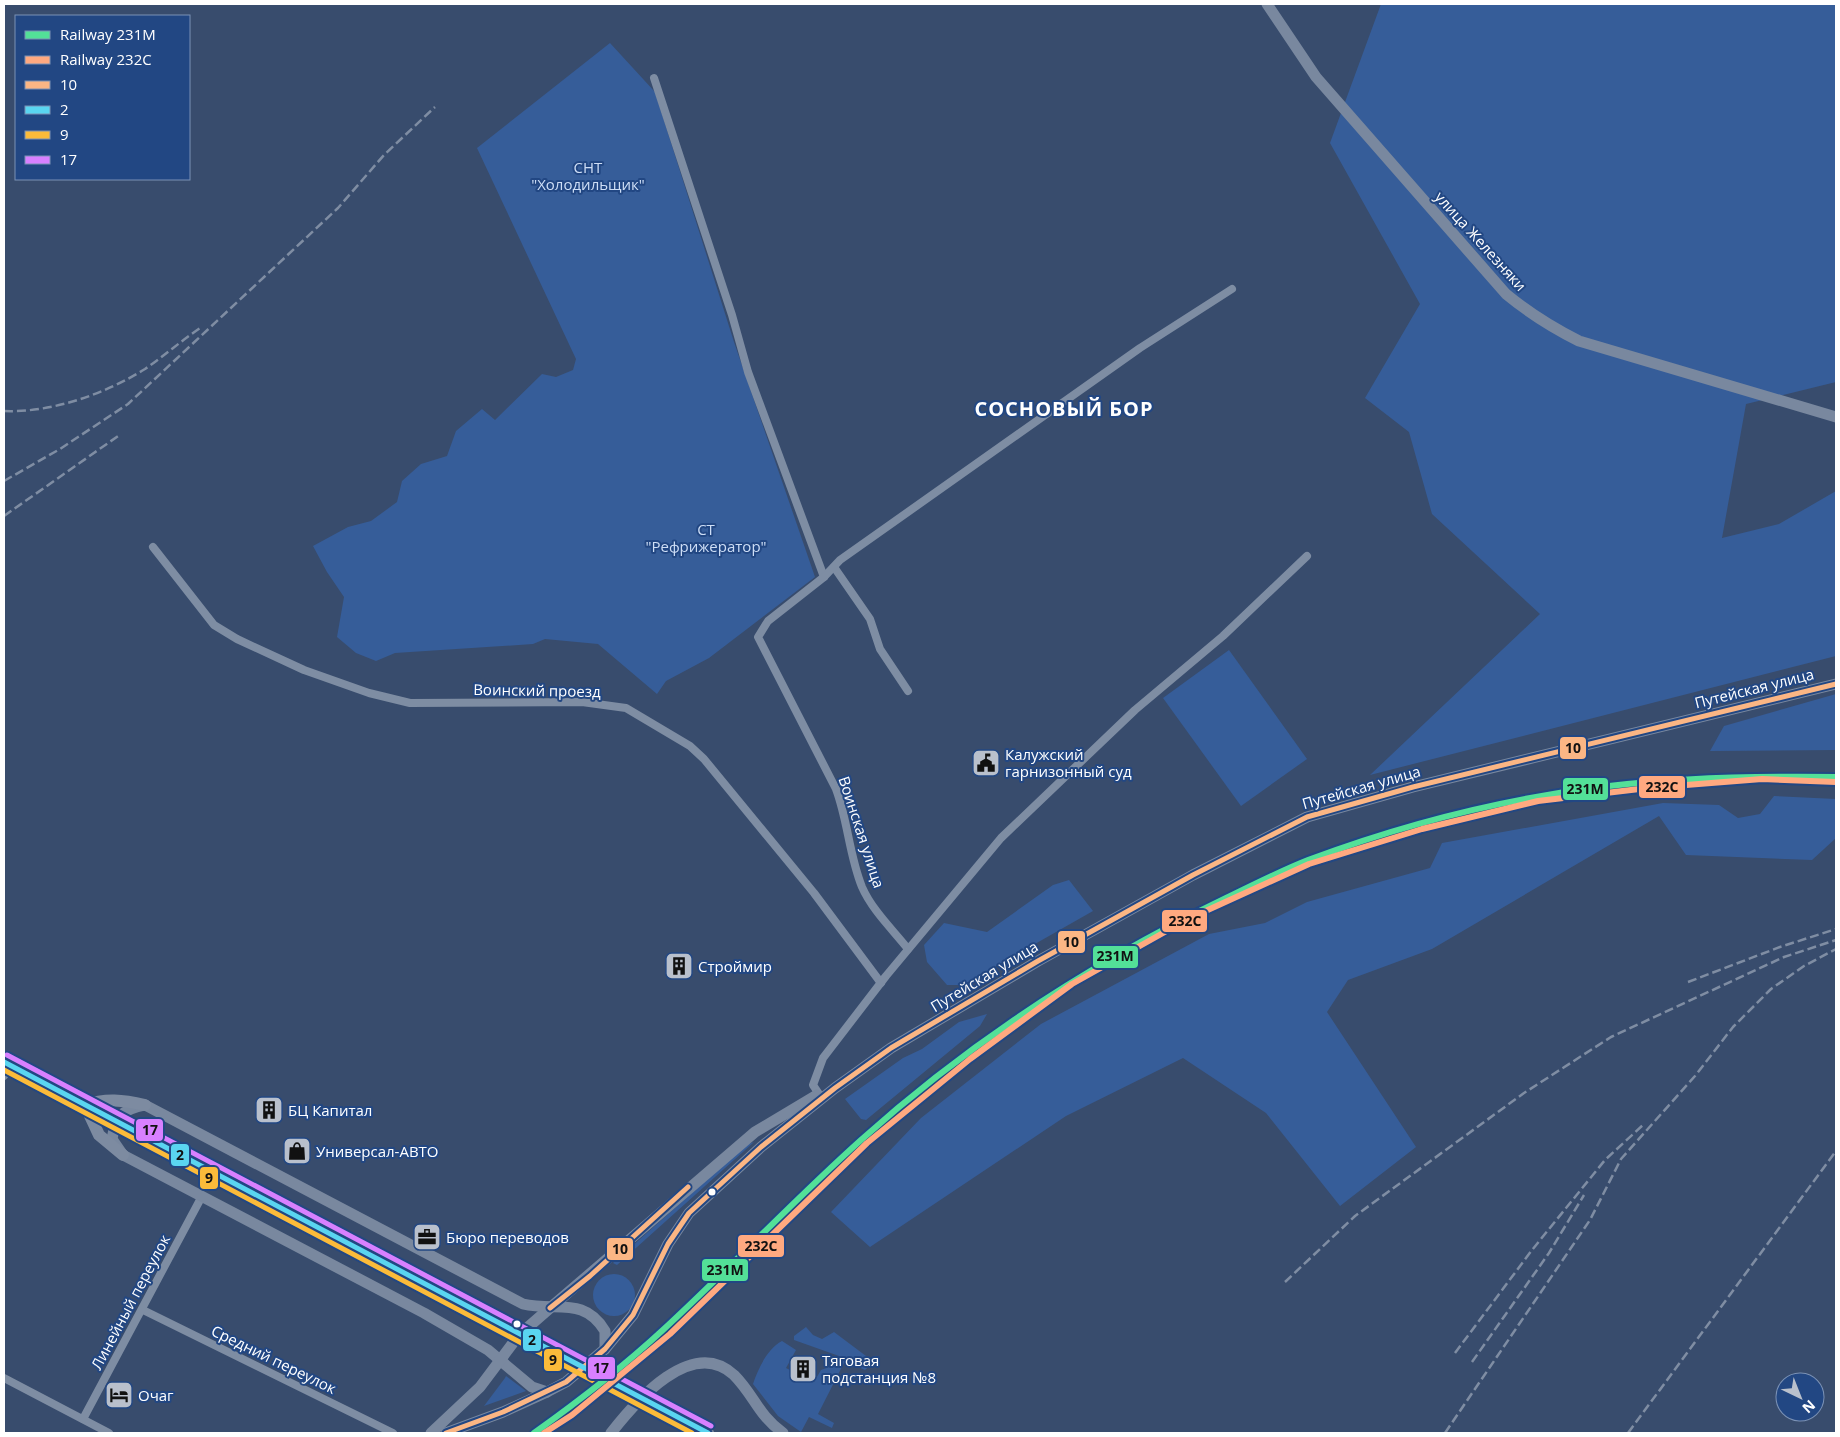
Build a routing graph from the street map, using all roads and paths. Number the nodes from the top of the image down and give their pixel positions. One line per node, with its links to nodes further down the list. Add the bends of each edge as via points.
1 (1266, 4): 4 (street, улица Железняки, via 1316,77 1506,294 1526,310 1579,341)
2 (654, 78): 8 (street, via 748,372)
3 (1232, 289): 7 (street, via 1140,348)
4 (1836, 417)
5 (153, 547): 12 (street, Воинский проезд, via 214,625 236,639 369,693 410,703 582,702 626,708 682,742 711,767 814,893)
6 (1307, 556): 11 (street, via 1223,636 1135,710 1001,838)
7 (834, 567): 8 (street); 10 (street, via 870,619 880,649)
8 (824, 577): 11 (street, Воинская улица, via 768,621 758,637 836,789 863,888)
9 (1836, 684): 14 (street, Путейская улица, via 1412,787 1307,817 1193,875 1038,961 891,1048)
10 (908, 692)
11 (908, 949): 12 (street)
12 (881, 983): 15 (street, via 823,1058 813,1085)
13 (6, 1068): 16 (main road)
14 (835, 1088): 15 (street, Путейская улица); 23 (street, Путейская улица, via 761,1147 689,1213 668,1244 633,1315)
15 (819, 1094): 21 (street, Путейская улица, via 755,1132)
16 (85, 1105): 17 (main road, via 102,1100 123,1100); 18 (main road); 19 (main road, via 99,1135)
17 (145, 1105): 18 (street, via 128,1109); 21 (street, via 523,1304)
18 (115, 1122): 19 (street, via 112,1138); 33 (main road, bridge)
19 (123, 1155): 20 (street)
20 (201, 1198): 22 (street, Линейный переулок); 24 (street, via 424,1313)
21 (550, 1308): 23 (street, via 566,1306 591,1314 605,1332); 24 (street, Путейская улица, via 519,1335)
22 (143, 1310): 27 (street, Линейный переулок); 29 (street, Средний переулок)
23 (605, 1349): 26 (street, Путейская улица, via 566,1382)
24 (500, 1359): 26 (street, via 532,1387); 30 (street, Путейская улица, via 480,1388)
25 (4, 1378): 27 (street)
26 (547, 1392): 31 (street, Путейская улица)
27 (83, 1419): 28 (street)
28 (109, 1433)
29 (393, 1433)
30 (430, 1433)
31 (446, 1433)
32 (611, 1433): 34 (street, via 639,1401 679,1369 703,1362 716,1364 735,1377 761,1414)
33 (708, 1433)
34 (783, 1433)

